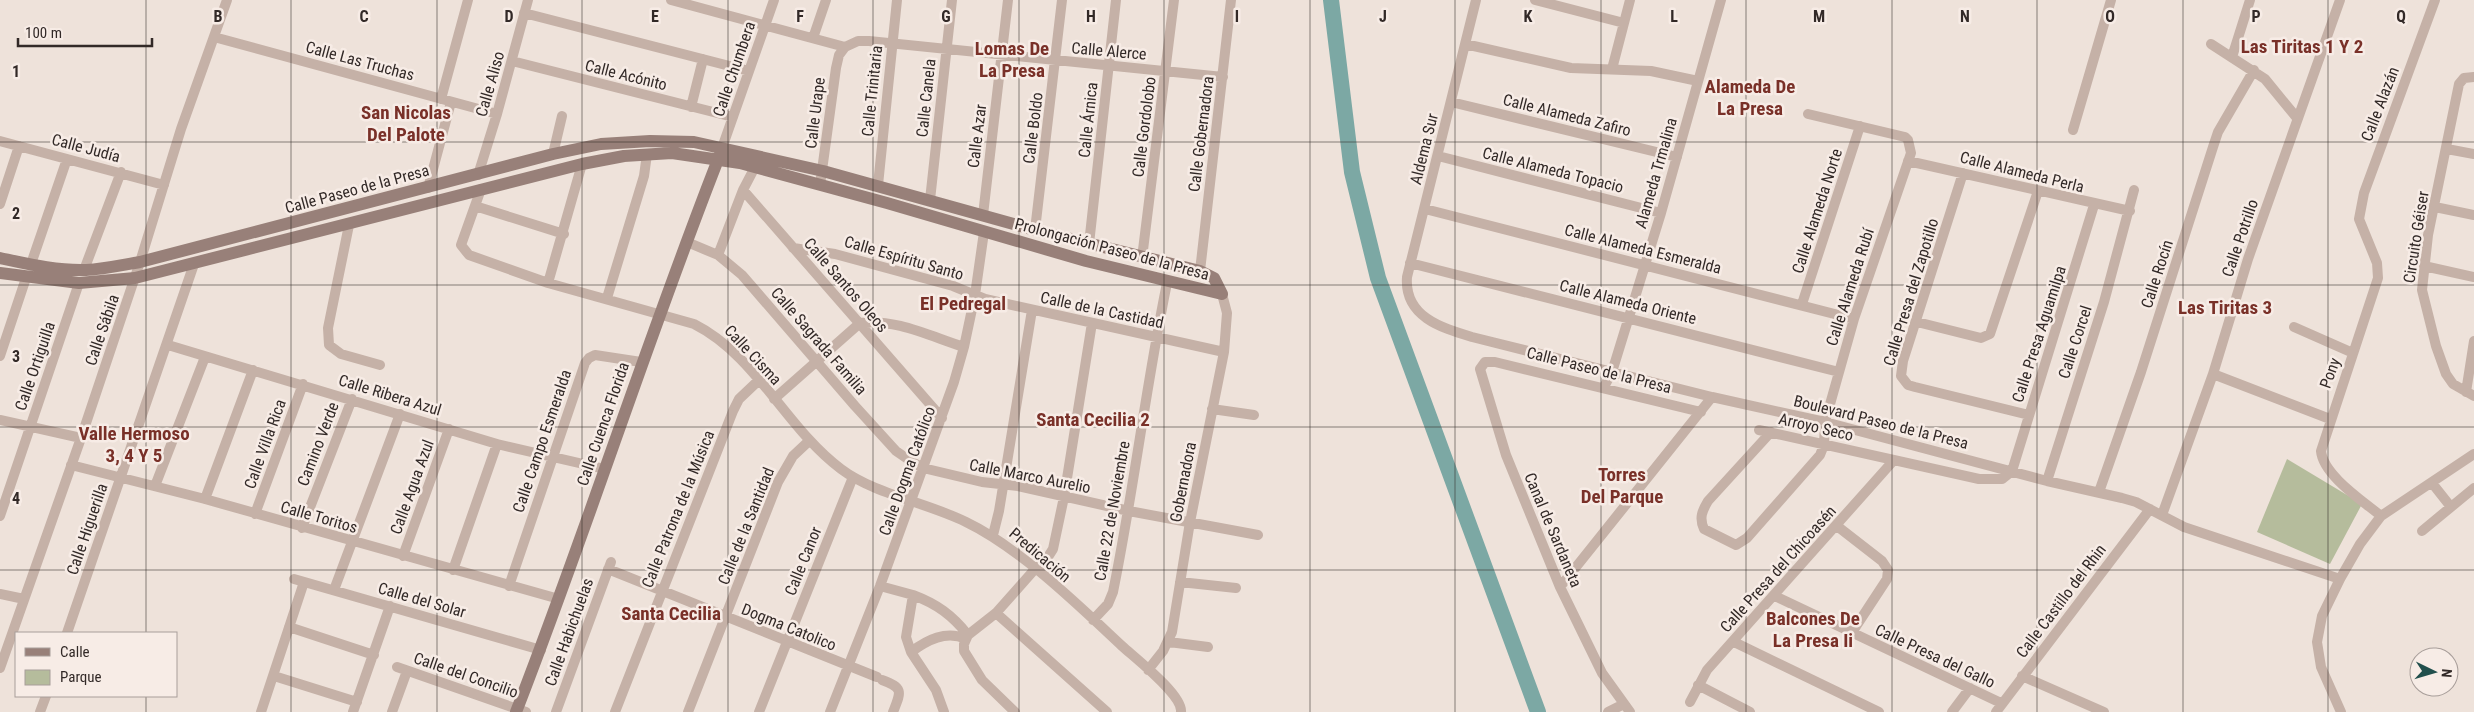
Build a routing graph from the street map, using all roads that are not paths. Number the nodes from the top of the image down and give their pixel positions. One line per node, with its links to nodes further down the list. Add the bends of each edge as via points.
1 (227, 0): 25 (street, Calle Sábila)
2 (468, 0): 45 (street)
3 (528, 0): 22 (street, Calle Aliso)
4 (671, 0): 24 (street, Calle Alerce)
5 (774, 0): 24 (street, Calle Chumbera)
6 (826, 0): 26 (street)
7 (897, 0): 27 (street, Calle Trinitaria)
8 (952, 0): 31 (street, Calle Canela)
9 (1008, 0): 32 (street, Calle Azar)
10 (1062, 0): 36 (street, Calle Boldo)
11 (1116, 0): 37 (street, Calle Árnica)
12 (1174, 0): 41 (street, Calle Gordolobo)
13 (1231, 0): 42 (street, Calle Gobernadora)
14 (1476, 0): 28 (street, Aldema Sur)
15 (1535, 0): 23 (street)
16 (1630, 0): 23 (street)
17 (1720, 0): 44 (street, Alameda Trmalina)
18 (2250, 0): 33 (street)
19 (2340, 0): 52 (street, Calle Potrillo)
20 (2435, 0): 91 (street, Calle Alazán, via 2375,160 2364,193)
21 (2110, 4): 54 (street)
22 (524, 13): 34 (street); 35 (street, Calle Aliso)
23 (1624, 23): 38 (street)
24 (765, 25): 26 (street, Calle Alerce); 40 (street, Calle Chumbera)
25 (214, 37): 45 (street, Calle Las Truchas); 72 (street, Calle Sábila)
26 (813, 38): 30 (street, Calle Alerce)
27 (892, 44): 30 (street, Calle Alerce, via 858,41); 31 (street, Calle Alerce); 74 (street, Calle Trinitaria)
28 (1466, 44): 38 (street, via 1571,68); 46 (street, Aldema Sur)
29 (2211, 44): 33 (street)
30 (845, 46): 68 (street, Calle Urape, via 839,54 836,68)
31 (946, 49): 32 (street, Calle Alerce); 80 (street, Calle Canela)
32 (1002, 55): 36 (street, Calle Alerce); 89 (street, Calle Azar)
33 (2232, 57): 39 (street)
34 (703, 59): 40 (street); 47 (street)
35 (512, 61): 47 (street, Calle Acónito); 48 (street, Calle Aliso)
36 (1056, 62): 37 (street, Calle Alerce); 94 (street, Calle Boldo)
37 (1109, 66): 41 (street, Calle Alerce); 99 (street, Calle Árnica)
38 (1612, 69): 44 (street)
39 (2254, 70): 52 (street, via 2266,78); 187 (street, Calle Rocín, via 2213,147)
40 (749, 71): 51 (street, Calle Chumbera)
41 (1166, 71): 42 (street, Calle Alerce); 104 (street, Calle Gordolobo)
42 (1223, 77): 112 (street, Calle Gobernadora)
43 (2474, 77): 57 (street, Circuito Géiser, via 2464,78 2459,84)
44 (1698, 80): 63 (street, Alameda Trmalina)
45 (446, 100): 48 (street, Calle Las Truchas); 75 (street)
46 (1451, 102): 62 (street, Aldema Sur); 63 (street, Calle Alameda Zafiro)
47 (691, 107): 51 (street, Calle Acónito)
48 (497, 114): 71 (street, Calle Aliso)
49 (1808, 114): 53 (street)
50 (562, 116): 59 (street)
51 (733, 117): 58 (street, Calle Chumbera)
52 (2298, 118): 148 (street, Calle Potrillo, via 2248,259)
53 (1860, 126): 65 (street, Calle Alameda Rubí, via 1908,140 1911,154); 124 (street, Calle Alameda Norte)
54 (2073, 130)
55 (0, 142): 56 (street, Calle Judía)
56 (19, 146): 64 (street, Calle Judía); 81 (street)
57 (2447, 149): 61 (street); 84 (street, Circuito Géiser)
58 (720, 153): 59 (street, Calle Paseo de la Presa, via 687,142 624,141); 60 (street, Calle Paseo de la Presa); 67 (street, Prolongación Paseo de la Presa); 68 (street, Prolongación Paseo de la Presa); 98 (street, Calle Cuenca Florida)
59 (553, 154): 71 (street, Calle Paseo de la Presa)
60 (647, 154): 66 (street, Calle Paseo de la Presa); 122 (street, via 644,176)
61 (2474, 154)
62 (1438, 156): 85 (street, Aldema Sur); 88 (street, Calle Alameda Topacio)
63 (1677, 157): 88 (street, Alameda Trmalina)
64 (68, 159): 69 (street, Calle Judía); 107 (street)
65 (1908, 161): 70 (street, Calle Alameda Perla); 128 (street, Calle Alameda Rubí)
66 (582, 164): 76 (street, Calle Paseo de la Presa); 96 (street)
67 (755, 167): 73 (street, Prolongación Paseo de la Presa); 77 (street)
68 (823, 170): 73 (street, Calle Urape); 74 (street, Prolongación Paseo de la Presa)
69 (121, 172): 72 (street, Calle Judía); 111 (street)
70 (1963, 172): 79 (street, Calle Alameda Perla); 129 (street, Calle Presa del Zapotillo)
71 (478, 175): 75 (street, Calle Paseo de la Presa)
72 (164, 184): 105 (street, Calle Sábila)
73 (820, 185): 95 (street, Prolongación Paseo de la Presa)
74 (878, 185): 80 (street, Prolongación Paseo de la Presa)
75 (428, 188): 86 (street, Calle Paseo de la Presa)
76 (481, 189): 83 (street); 93 (street, Calle Paseo de la Presa)
77 (744, 190): 100 (street, Calle Santos Oleos); 102 (street)
78 (2134, 190): 87 (street, Calle Corcel)
79 (2038, 191): 82 (street, Calle Alameda Perla); 129 (street, via 1990,334 1981,338)
80 (930, 200): 89 (street, Prolongación Paseo de la Presa)
81 (0, 204)
82 (2094, 205): 87 (street, Calle Alameda Perla); 159 (street, Calle Presa Aguamilpa)
83 (475, 206): 96 (street); 118 (street, Calle Cisma, via 461,246 464,251 474,258)
84 (2435, 207): 90 (street); 110 (street, Circuito Géiser)
85 (1424, 209): 106 (street, Aldema Sur); 109 (street, Calle Alameda Esmeralda)
86 (344, 210): 92 (street, Calle Paseo de la Presa); 97 (street, via 337,216 304,224)
87 (2130, 211): 182 (street, Calle Corcel)
88 (1661, 213): 109 (street, Alameda Trmalina)
89 (983, 215): 94 (street, Prolongación Paseo de la Presa)
90 (2474, 215)
91 (2360, 219): 138 (street, Pony, via 2379,270)
92 (285, 225): 101 (street, via 282,234); 105 (street, Calle Paseo de la Presa)
93 (349, 225): 97 (street, Calle Paseo de la Presa); 144 (street, via 328,328 329,345 341,354)
94 (1036, 230): 99 (street, Prolongación Paseo de la Presa)
95 (984, 232): 119 (street, Prolongación Paseo de la Presa); 121 (street, Calle Dogma Católico)
96 (564, 234): 118 (street)
97 (303, 235): 101 (street, Calle Paseo de la Presa)
98 (686, 242): 102 (street, Calle Sagrada Familia); 126 (street, Calle Cuenca Florida)
99 (1089, 244): 104 (street, Prolongación Paseo de la Presa)
100 (794, 248): 121 (street, Calle Espíritu Santo, via 835,254); 131 (street, Calle Santos Oleos)
101 (237, 251): 108 (street, Calle Paseo de la Presa)
102 (718, 256): 141 (street, Calle Sagrada Familia, via 742,276)
103 (0, 258): 107 (street, Calle Paseo de la Presa)
104 (1142, 258): 112 (street, Prolongación Paseo de la Presa)
105 (140, 262): 111 (street, Calle Paseo de la Presa); 116 (street, Calle Sábila)
106 (1410, 263): 123 (street, Aldema Sur, via 1407,283); 127 (street, Calle Alameda Oriente)
107 (31, 264): 111 (street, Calle Paseo de la Presa)
108 (194, 264): 116 (street, Calle Paseo de la Presa); 135 (street, Calle Higuerilla)
109 (1644, 266): 124 (street, Calle Alameda Esmeralda); 127 (street, Alameda Trmalina)
110 (2424, 266): 114 (street); 152 (street, Circuito Géiser, via 2422,290 2441,363 2453,384)
111 (84, 270)
112 (1200, 271): 120 (street, Prolongación Paseo de la Presa, via 1214,278)
113 (0, 273): 115 (street, Calle Paseo de la Presa)
114 (2474, 277)
115 (26, 278): 117 (street, Calle Paseo de la Presa); 139 (street)
116 (135, 278): 117 (street, Calle Paseo de la Presa); 169 (street, Calle Sábila)
117 (80, 283): 165 (street, Calle Ortiguilla)
118 (548, 283): 122 (street, Calle Cisma)
119 (1167, 283): 120 (street, Prolongación Paseo de la Presa); 133 (street, Calle 22 de Noviembre)
120 (1222, 294): 137 (street, Gobernadora, via 1227,313)
121 (975, 295): 125 (street, Calle de la Castidad); 136 (street, Calle Dogma Católico)
122 (607, 298): 126 (street, Calle Cisma)
123 (1414, 304): 146 (street, Boulevard Paseo de la Presa, via 1425,319 1455,332)
124 (1802, 304): 128 (street, Calle Alameda Esmeralda)
125 (1032, 310): 130 (street, Calle de la Castidad); 184 (street)
126 (659, 313): 143 (street, Calle Cuenca Florida); 149 (street, Calle Cisma, via 711,333 729,347)
127 (1628, 317): 146 (street, Alameda Trmalina); 147 (street, Calle Alameda Oriente)
128 (1854, 319): 147 (street, Calle Alameda Rubí)
129 (1917, 322): 159 (street, Calle Presa del Zapotillo, via 1900,370 1903,381 1908,385)
130 (1092, 323): 133 (street, Calle de la Castidad); 188 (street)
131 (860, 324): 136 (street, via 875,321 890,324); 141 (street); 161 (street, Calle Santos Oleos)
132 (2294, 327): 138 (street)
133 (1156, 336): 137 (street, Calle de la Castidad); 193 (street, Calle 22 de Noviembre)
134 (2474, 341): 152 (street)
135 (168, 345): 140 (street, Calle Ribera Azul); 180 (street, Calle Higuerilla)
136 (964, 347): 161 (street, Calle Dogma Católico)
137 (1224, 352): 156 (street, Gobernadora)
138 (2353, 353): 162 (street, Pony)
139 (0, 356)
140 (205, 357): 145 (street, Calle Ribera Azul); 185 (street)
141 (816, 360): 154 (street); 177 (street, Calle Sagrada Familia, via 896,451)
142 (1490, 361): 151 (street, Calle Paseo de la Presa); 215 (street, Canal de Sardaneta, via 1482,365 1480,374 1522,498)
143 (641, 362): 174 (street, Calle Campo Esmeralda, via 604,355 589,358); 178 (street, Calle Cuenca Florida)
144 (380, 365)
145 (253, 370): 150 (street, Calle Ribera Azul); 189 (street)
146 (1612, 372): 151 (street, Alameda Trmalina); 153 (street, Boulevard Paseo de la Presa)
147 (1839, 372): 164 (street, Calle Alameda Rubí)
148 (2213, 374): 162 (street); 195 (street, Calle Potrillo)
149 (758, 381): 154 (street, Calle Cisma); 218 (street, Calle Patrona de la Música, via 739,399 733,410)
150 (303, 384): 155 (street, Calle Ribera Azul); 194 (street, Calle Villa Rica)
151 (1604, 387): 157 (street, Calle Paseo de la Presa)
152 (2470, 394)
153 (1712, 397): 157 (street); 164 (street, Boulevard Paseo de la Presa)
154 (774, 399): 170 (street, Calle Cisma)
155 (352, 400): 158 (street, Calle Ribera Azul); 200 (street, Camino Verde)
156 (1212, 409): 160 (street); 198 (street, Gobernadora)
157 (1701, 412): 215 (street)
158 (400, 414): 166 (street, Calle Ribera Azul); 204 (street)
159 (2029, 415): 179 (street, Calle Presa Aguamilpa)
160 (1254, 416)
161 (942, 418): 177 (street, Calle Dogma Católico)
162 (2330, 419): 197 (street, Pony, via 2321,458 2332,474)
163 (0, 420): 165 (street)
164 (1825, 422): 172 (street, Calle Alameda Rubí); 179 (street, Boulevard Paseo de la Presa)
165 (30, 426): 169 (street); 196 (street, Calle Ortiguilla)
166 (449, 428): 171 (street, Calle Ribera Azul); 205 (street, Calle Agua Azul)
167 (1759, 430): 168 (street, Arroyo Seco)
168 (1770, 432): 172 (street, Arroyo Seco); 172 (street, via 1703,508 1704,529 1730,544 1736,545 1747,538 1813,465)
169 (81, 438): 176 (street, Calle Sábila)
170 (810, 441): 181 (street, Calle Cisma); 226 (street, Calle de la Santidad, via 786,467)
171 (497, 444): 174 (street, Calle Ribera Azul); 208 (street)
172 (1824, 445): 175 (street, Arroyo Seco)
173 (2474, 454): 183 (street)
174 (552, 458): 178 (street, Calle Ribera Azul); 213 (street, Calle Campo Esmeralda)
175 (1894, 460): 179 (street, Arroyo Seco, via 1985,479 2002,479); 199 (street, Calle Presa del Chicoasén)
176 (71, 465): 180 (street, Calle Toritos); 222 (street, Calle Sábila)
177 (923, 468): 184 (street, Calle Marco Aurelio); 190 (street, Calle Dogma Católico)
178 (605, 469): 223 (street, Calle Cuenca Florida)
179 (2012, 472): 182 (street, Boulevard Paseo de la Presa)
180 (120, 477): 185 (street, Calle Toritos); 229 (street, Calle Higuerilla)
181 (853, 477): 190 (street, Calle Cisma); 232 (street, Calle Canor)
182 (2048, 481): 187 (street, Boulevard Paseo de la Presa)
183 (2432, 483): 191 (street); 197 (street)
184 (1003, 485): 188 (street, Calle Marco Aurelio); 202 (street)
185 (155, 486): 189 (street, Calle Toritos)
186 (2474, 488): 191 (street)
187 (2099, 492): 192 (street, Boulevard Paseo de la Presa)
188 (1064, 497): 193 (street, Calle Marco Aurelio); 207 (street, via 1053,549 1046,560)
189 (205, 499): 194 (street, Calle Toritos)
190 (912, 500): 202 (street, Predicación); 214 (street, Calle Dogma Católico)
191 (2451, 506): 201 (street)
192 (2150, 509): 195 (street, Boulevard Paseo de la Presa); 245 (street, Calle Castillo del Rhin)
193 (1129, 511): 198 (street, Calle Marco Aurelio); 227 (street, Calle 22 de Noviembre, via 1113,592 1108,604)
194 (255, 514): 200 (street, Calle Toritos)
195 (2162, 515): 210 (street, Boulevard Paseo de la Presa, via 2184,527)
196 (0, 516)
197 (2382, 516): 210 (street, via 2360,544)
198 (1190, 522): 203 (street, Calle Marco Aurelio); 212 (street, Gobernadora)
199 (1837, 526): 221 (street, Calle Presa del Chicoasén); 230 (street, via 1882,561 1888,570 1886,579)
200 (302, 528): 204 (street, Calle Toritos)
201 (2422, 531)
202 (992, 535): 207 (street, Predicación)
203 (1258, 535)
204 (351, 541): 205 (street, Calle Toritos); 217 (street)
205 (403, 556): 208 (street, Calle Toritos)
206 (609, 566): 218 (street, Dogma Catolico); 257 (street, Calle Habichuelas)
207 (1034, 569): 225 (street); 227 (street, Predicación)
208 (453, 570): 213 (street, Calle Toritos)
209 (294, 579): 211 (street, Calle del Solar)
210 (2340, 580): 272 (street, via 2322,616 2316,642 2321,667)
211 (304, 582): 217 (street, Calle del Solar); 228 (street)
212 (1180, 582): 216 (street); 233 (street, Gobernadora)
213 (509, 586): 223 (street, Calle Toritos)
214 (880, 586): 220 (street); 240 (street, Calle Dogma Católico)
215 (1560, 587): 251 (street, Canal de Sardaneta, via 1602,673)
216 (1236, 588)
217 (334, 590): 224 (street, Calle del Solar)
218 (662, 591): 226 (street, Dogma Catolico); 258 (street, Calle Patrona de la Música)
219 (0, 594): 222 (street)
220 (912, 595): 231 (street, via 933,602 956,620); 237 (street, via 906,637)
221 (1775, 596): 230 (street, Calle Presa del Gallo); 234 (street, Calle Presa del Chicoasén)
222 (24, 599): 241 (street, Calle Sábila)
223 (559, 599): 236 (street, Calle Cuenca Florida)
224 (390, 606): 236 (street, Calle del Solar); 238 (street)
225 (996, 613): 231 (street); 265 (street)
226 (725, 617): 232 (street, Dogma Catolico); 259 (street, Calle de la Santidad)
227 (1093, 620): 242 (street, Predicación)
228 (289, 627): 238 (street); 244 (street)
229 (67, 632)
230 (1850, 634): 247 (street, Calle Presa del Gallo)
231 (967, 637): 237 (street, via 948,635 928,641); 264 (street, via 964,652 970,663 982,680)
232 (786, 642): 240 (street, Dogma Catolico); 260 (street, Calle Canor)
233 (1169, 642): 235 (street); 242 (street, Gobernadora)
234 (1734, 642): 246 (street, Calle Presa del Chicoasén, via 1707,670); 269 (street)
235 (1208, 647)
236 (541, 650): 253 (street, Calle Cuenca Florida)
237 (911, 652): 263 (street, via 936,690)
238 (374, 655): 250 (street)
239 (397, 667): 243 (street, Calle del Concilio)
240 (848, 667): 261 (street, Calle Dogma Católico); 262 (street, Dogma Catolico, via 896,685 899,696)
241 (0, 668)
242 (1148, 670): 266 (street, Predicación, via 1178,698)
243 (408, 671): 253 (street, Calle del Concilio); 256 (street)
244 (274, 676): 250 (street); 255 (street)
245 (2022, 676): 252 (street, Calle Castillo del Rhin); 271 (street)
246 (1698, 685): 249 (street, Calle Presa del Chicoasén); 268 (street)
247 (1970, 688): 252 (street, Calle Presa del Gallo); 270 (street)
248 (46, 697): 254 (street)
249 (1690, 702)
250 (355, 707)
251 (1627, 708): 267 (street)
252 (1999, 708)
253 (520, 711)
254 (40, 712)
255 (261, 712)
256 (392, 712)
257 (556, 712)
258 (614, 712)
259 (688, 712)
260 (758, 712)
261 (830, 712)
262 (894, 712)
263 (944, 712)
264 (1015, 712)
265 (1106, 712)
266 (1181, 712)
267 (1608, 712)
268 (1750, 712)
269 (1879, 712)
270 (1952, 712)
271 (2104, 712)
272 (2341, 712)

